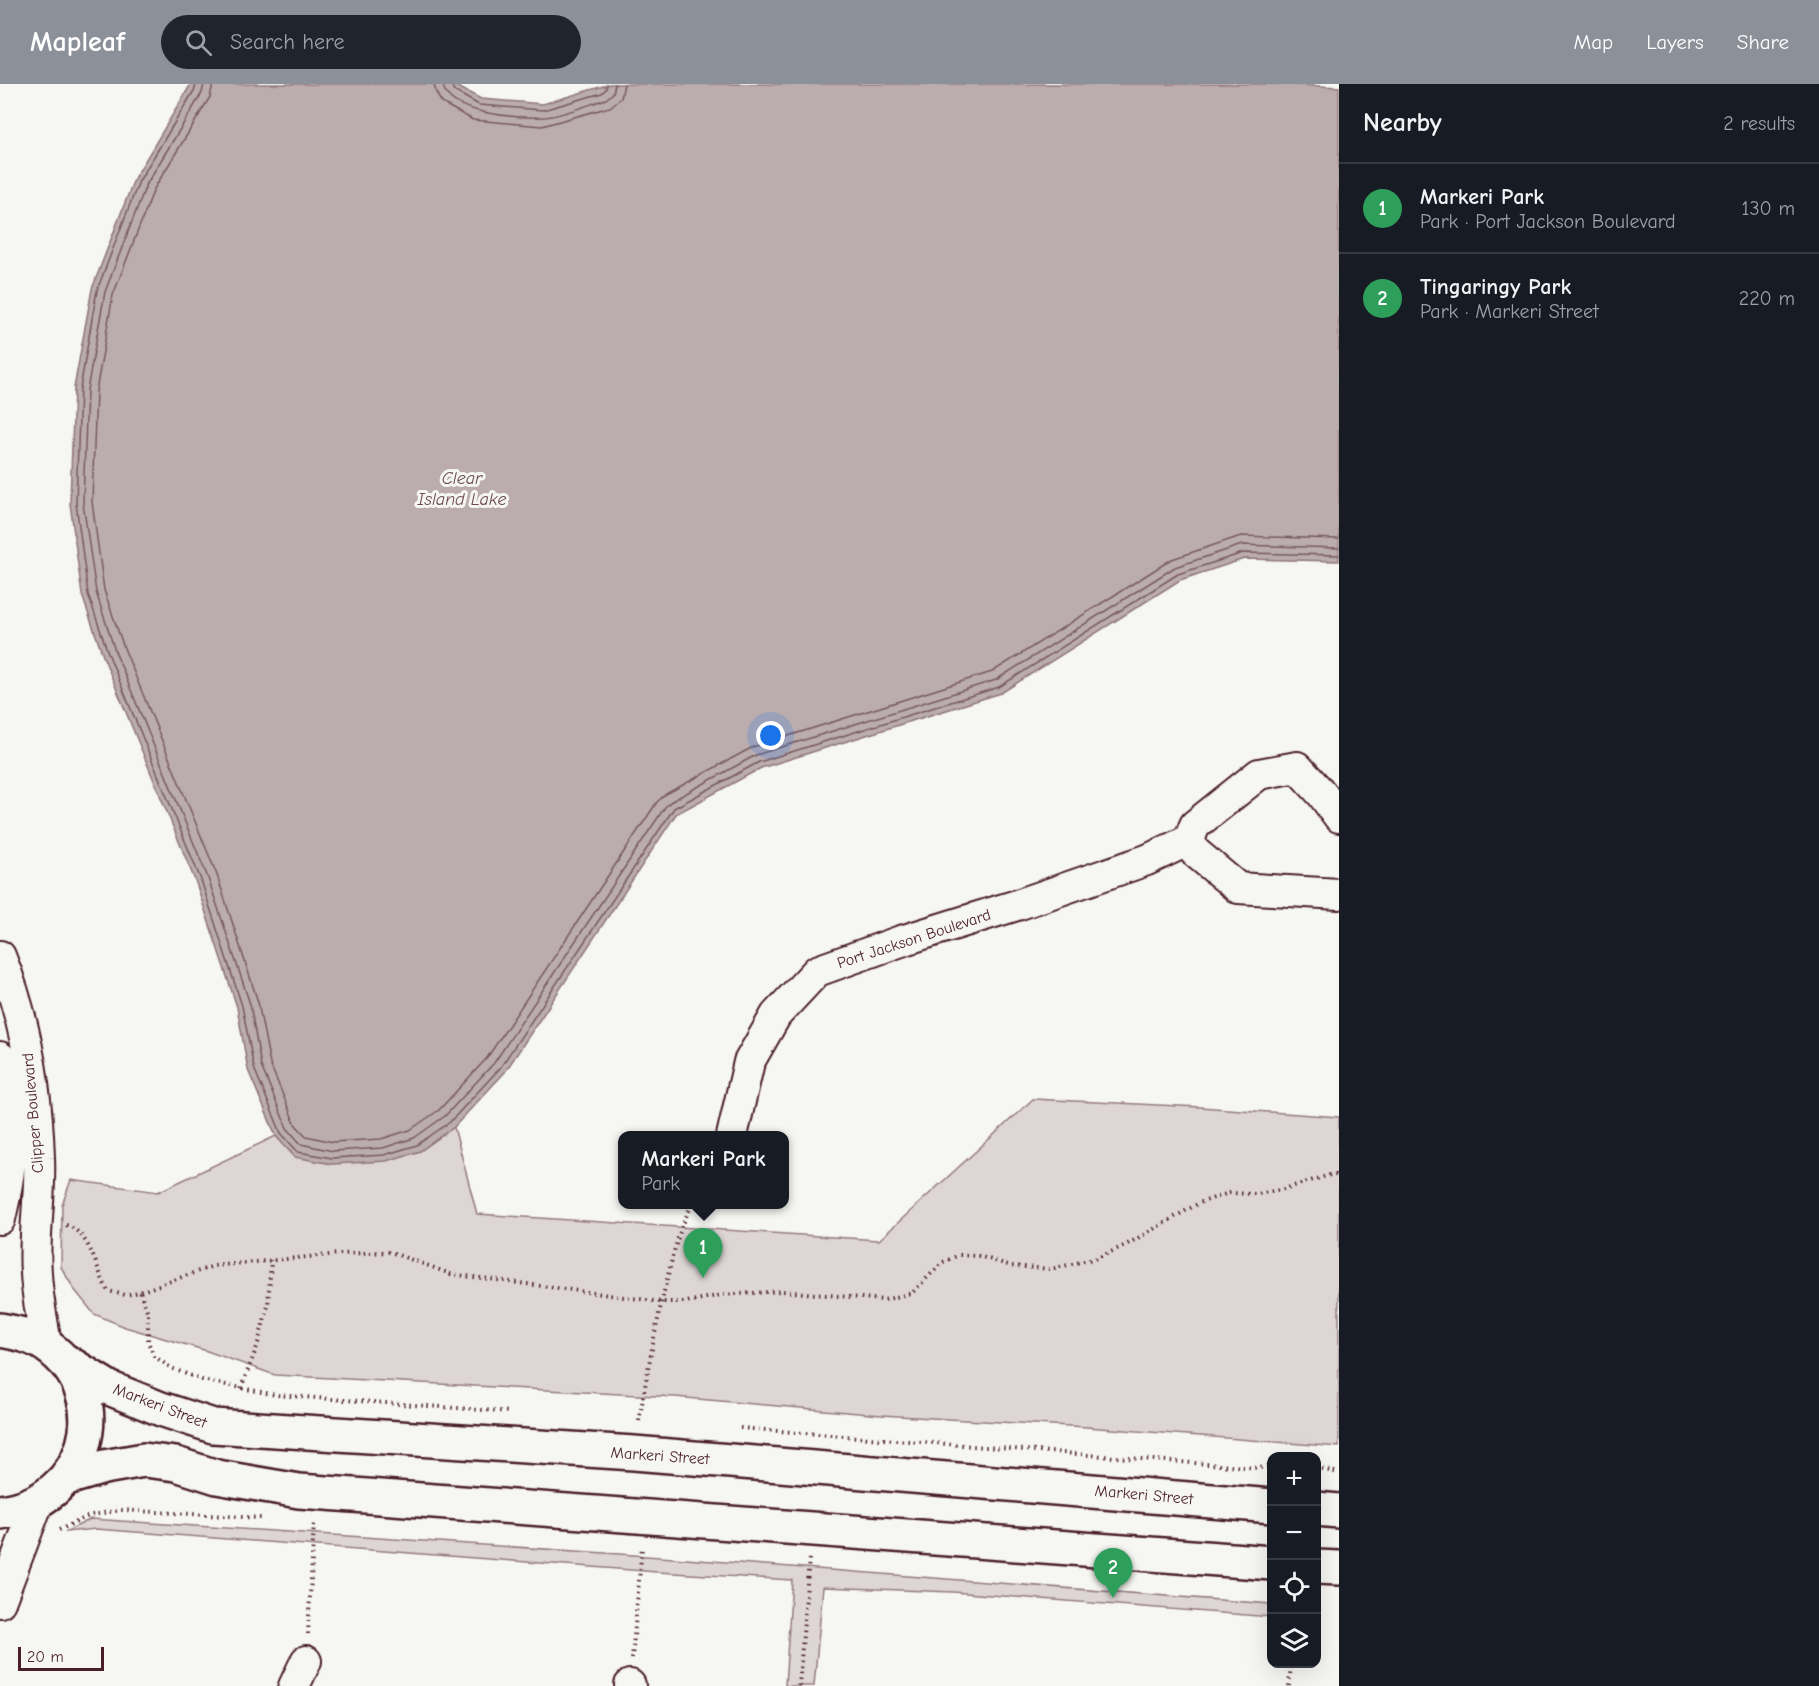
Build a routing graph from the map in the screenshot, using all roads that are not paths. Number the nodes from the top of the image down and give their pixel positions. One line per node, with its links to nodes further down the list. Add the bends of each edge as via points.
1 (1339, 817): 2 (street, via 1297,767 1259,774 1195,825)
2 (1189, 840): 3 (street, via 1195,852 1238,888); 6 (street, Port Jackson Boulevard, via 1136,864 817,971 776,1015 749,1062)
3 (1339, 894)
4 (0, 956): 9 (street, Clipper Boulevard, via 27,1046 40,1159 36,1272)
5 (0, 1057): 7 (street, Clipper Boulevard, via 9,1093 11,1135)
6 (733, 1131)
7 (0, 1219)
8 (0, 1330): 9 (main road, Markeri Street, via 24,1334)
9 (54, 1352): 10 (main road, via 77,1380 85,1404 87,1430 80,1455); 12 (main road, Markeri Street, via 109,1388 213,1426 634,1453)
10 (67, 1478): 11 (main road); 16 (main road, via 144,1460 299,1491)
11 (38, 1502): 15 (main road); 19 (street)
12 (1267, 1506)
13 (1321, 1509): 14 (main road)
14 (1339, 1511)
15 (0, 1512)
16 (1267, 1563)
17 (1321, 1567): 18 (main road)
18 (1339, 1568)
19 (0, 1602)

